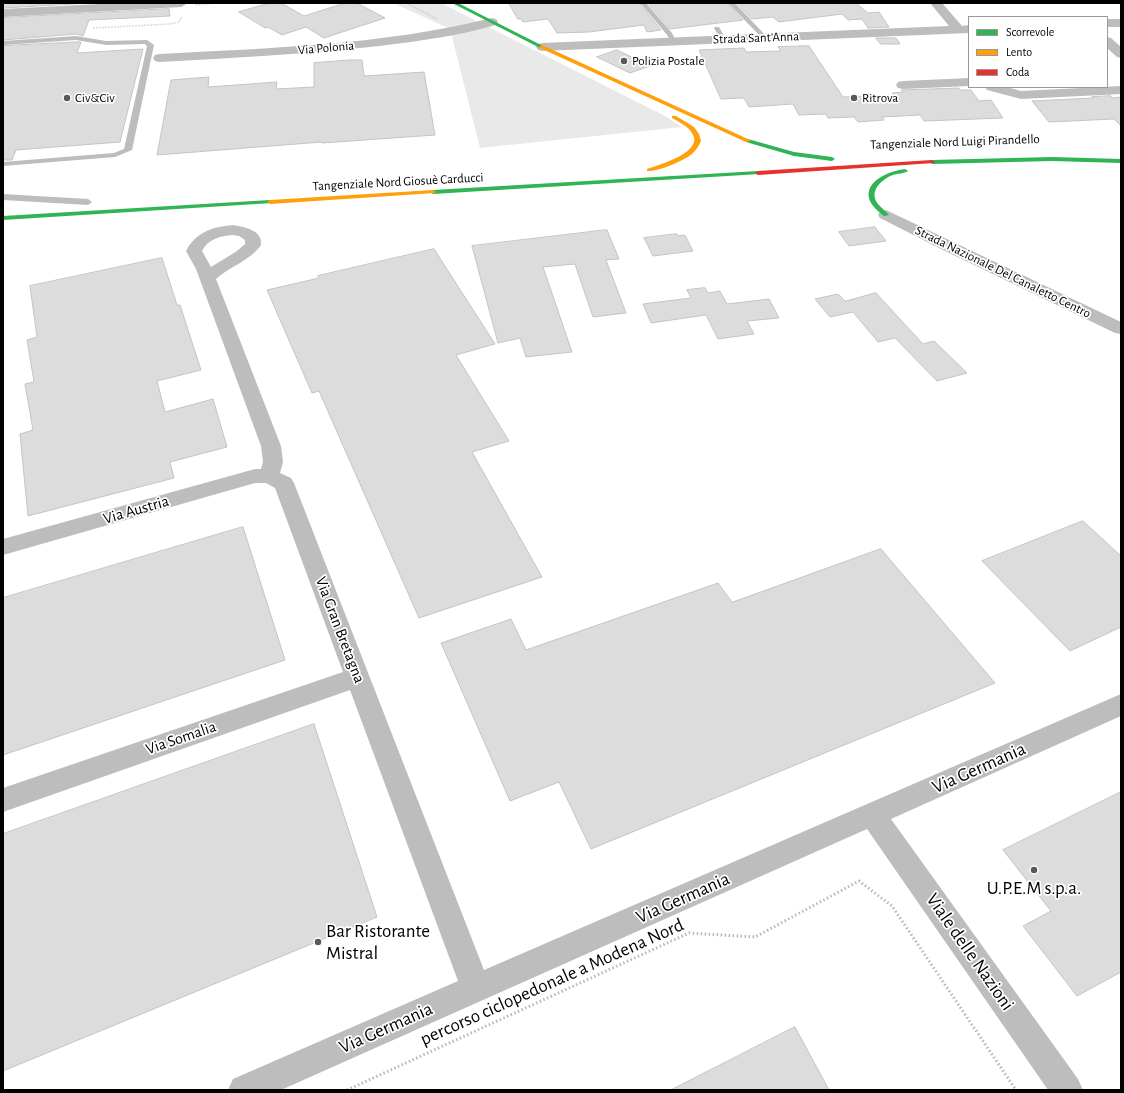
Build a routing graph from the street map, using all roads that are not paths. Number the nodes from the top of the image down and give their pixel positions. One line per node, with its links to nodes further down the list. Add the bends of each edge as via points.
1 (454, 3): 7 (main road)
2 (643, 3): 14 (lane)
3 (731, 3): 12 (lane)
4 (936, 3): 11 (street)
5 (182, 8): 6 (street)
6 (3, 13)
7 (492, 22): 17 (main road); 19 (street, Via Polonia, via 461,31 336,48)
8 (1108, 23): 9 (street)
9 (1121, 23)
10 (717, 28): 13 (lane)
11 (963, 29): 12 (street, Strada Sant'Anna)
12 (764, 37): 13 (street, Strada Sant'Anna)
13 (723, 39): 14 (street, Strada Sant'Anna)
14 (673, 41): 17 (street, Strada Sant'Anna)
15 (1108, 42): 18 (street)
16 (3, 43): 19 (lane, via 76,38 106,43 147,42 151,45)
17 (542, 47): 25 (main road, via 753,143 794,154); 31 (main road, via 692,128 698,137 698,145 693,152 684,158)
18 (1121, 54)
19 (154, 59): 29 (lane, via 141,96 128,150 115,155)
20 (968, 82): 21 (street)
21 (903, 85)
22 (996, 88): 23 (street, via 1021,95)
23 (1121, 90)
24 (1121, 153): 25 (main road, Tangenziale Nord Luigi Pirandello, via 939,154)
25 (836, 159): 27 (main road, Tangenziale Nord Luigi Pirandello)
26 (1003, 160): 28 (main road, Tangenziale Nord Luigi Pirandello); 32 (main road, Tangenziale Nord Luigi Pirandello); 37 (main road, via 989,167 898,171 879,179 872,192 873,202)
27 (785, 161)
28 (1121, 161)
29 (3, 164)
30 (680, 168): 31 (main road, Tangenziale Nord Giosuè Carducci)
31 (649, 170): 33 (main road, Tangenziale Nord Giosuè Carducci)
32 (794, 171): 38 (main road, Tangenziale Nord Giosuè Carducci)
33 (383, 186)
34 (3, 198): 35 (lane)
35 (92, 202): 36 (main road)
36 (11, 207)
37 (886, 215): 40 (street, Strada Nazionale Del Canaletto Centro)
38 (3, 218)
39 (208, 278): 41 (street, via 270,446 273,462)
40 (1121, 329)
41 (269, 476): 42 (street, Via Austria, via 255,476); 43 (street, Via Gran Bretagna, via 284,483)
42 (3, 547)
43 (358, 677): 45 (street, Via Somalia); 47 (street, Via Gran Bretagna)
44 (1121, 705): 46 (street, Via Germania)
45 (3, 800)
46 (873, 815): 47 (street, Via Germania); 49 (street, Viale delle Nazioni)
47 (476, 988): 48 (street, Via Germania)
48 (244, 1090)
49 (1068, 1090)

